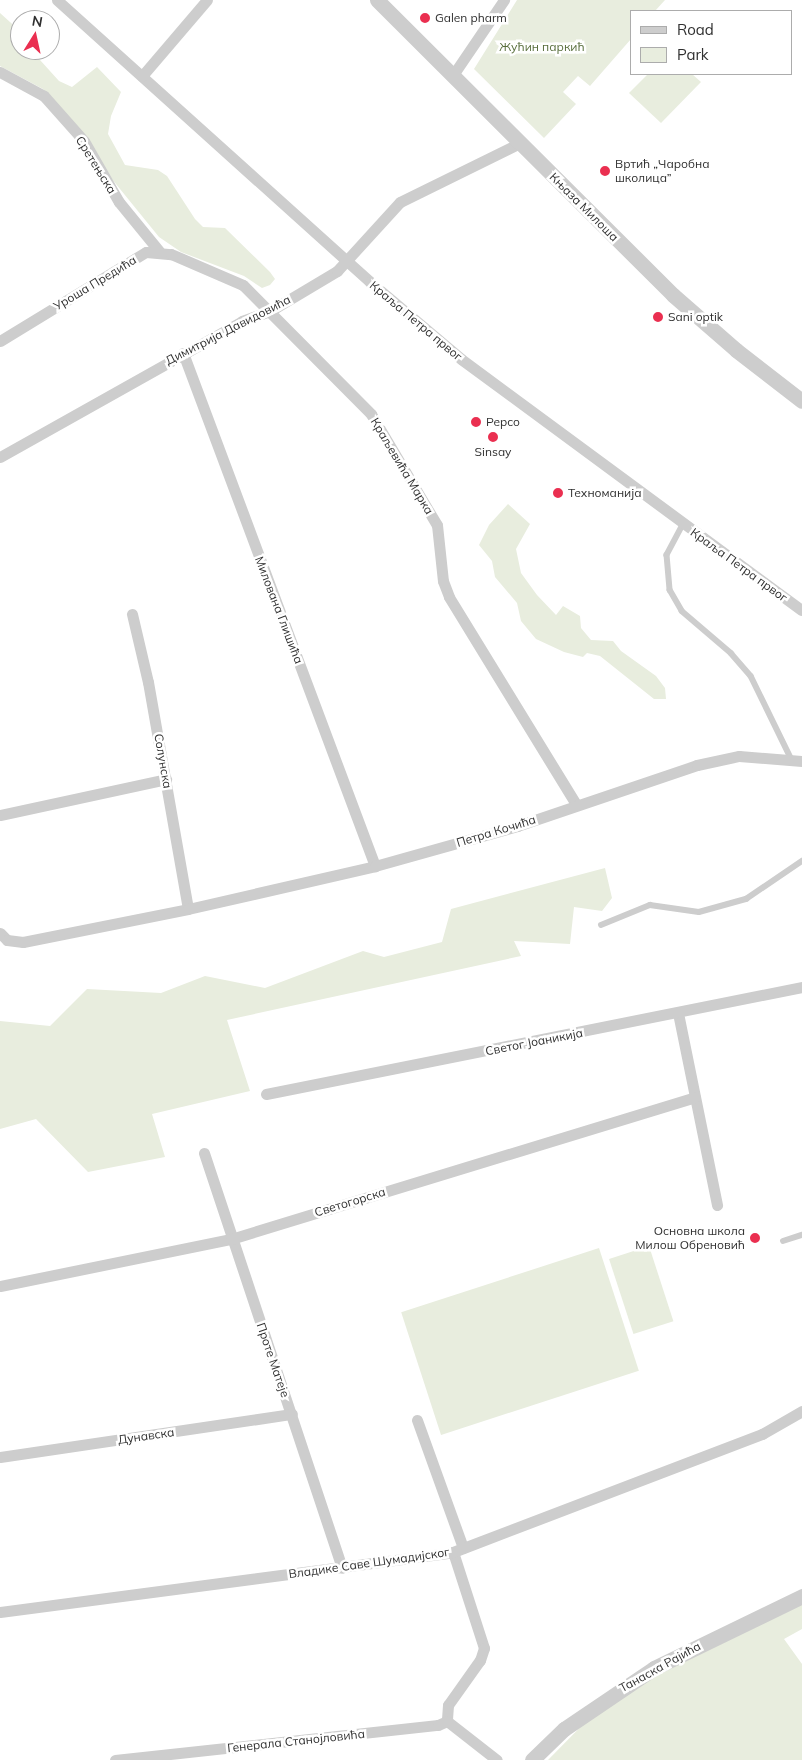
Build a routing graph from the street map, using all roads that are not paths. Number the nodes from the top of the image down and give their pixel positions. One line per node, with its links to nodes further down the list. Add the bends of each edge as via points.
1 (57, 0): 7 (street, Краља Петра првог)
2 (207, 0): 7 (street)
3 (377, 0): 6 (street, Књаза Милоша)
4 (504, 0): 6 (street)
5 (0, 72): 9 (street, Сретењска, via 44,96 84,141 119,202)
6 (453, 75): 8 (street, Књаза Милоша)
7 (142, 76): 10 (street, Краља Петра првог)
8 (520, 144): 10 (street, Димитрија Давидовића, via 400,202); 14 (street, Књаза Милоша, via 697,317)
9 (159, 251): 11 (street, via 243,285); 12 (street, Уроша Предића, via 146,252)
10 (349, 261): 11 (street, Димитрија Давидовића); 16 (street, Краља Петра првог, via 461,359)
11 (270, 312): 13 (street, Димитрија Давидовића, via 242,321); 21 (street, Краљевића Марка, via 371,414 437,525 443,581 449,597)
12 (0, 341)
13 (183, 354): 15 (street, Димитрија Давидовића); 24 (street, Милована Глишића)
14 (802, 401)
15 (0, 457)
16 (683, 525): 17 (street, Краља Петра првог); 19 (lane, via 667,555 670,590 682,611 731,652 750,676)
17 (802, 610)
18 (132, 614): 20 (street, Солунска)
19 (797, 761): 21 (street, Петра Кочића, via 739,756 697,765)
20 (166, 779): 22 (street); 25 (street, Солунска)
21 (576, 804): 24 (street, Петра Кочића, via 518,826)
22 (0, 816)
23 (802, 861): 26 (lane, via 746,899 699,912 650,905)
24 (375, 866): 25 (street, Петра Кочића)
25 (188, 909): 27 (street, Петра Кочића, via 23,942 7,940)
26 (601, 925)
27 (0, 933)
28 (802, 987): 29 (street, Светог Јоаникија)
29 (678, 1012): 30 (street, Светог Јоаникија); 31 (street)
30 (266, 1094)
31 (695, 1097): 33 (street); 35 (street, Светогорска)
32 (204, 1152): 35 (street, Проте Матеје)
33 (717, 1205)
34 (802, 1235): 36 (lane)
35 (231, 1239): 37 (street, Светогорска); 39 (street, Проте Матеје)
36 (783, 1241)
37 (0, 1286)
38 (802, 1411): 42 (street, Владике Саве Шумадијског, via 762,1434)
39 (292, 1414): 41 (street, Дунавска); 43 (street, Проте Матеје)
40 (417, 1420): 42 (street)
41 (0, 1457)
42 (458, 1550): 43 (street, Владике Саве Шумадијског); 46 (street, via 484,1648 480,1660 448,1705)
43 (342, 1568): 45 (street, Владике Саве Шумадијског)
44 (802, 1596): 49 (street, Танаска Рајића, via 654,1668 571,1724)
45 (0, 1612)
46 (447, 1721): 47 (street, Генерала Станојловића, via 438,1725); 48 (street)
47 (115, 1760)
48 (497, 1760)
49 (532, 1760)

